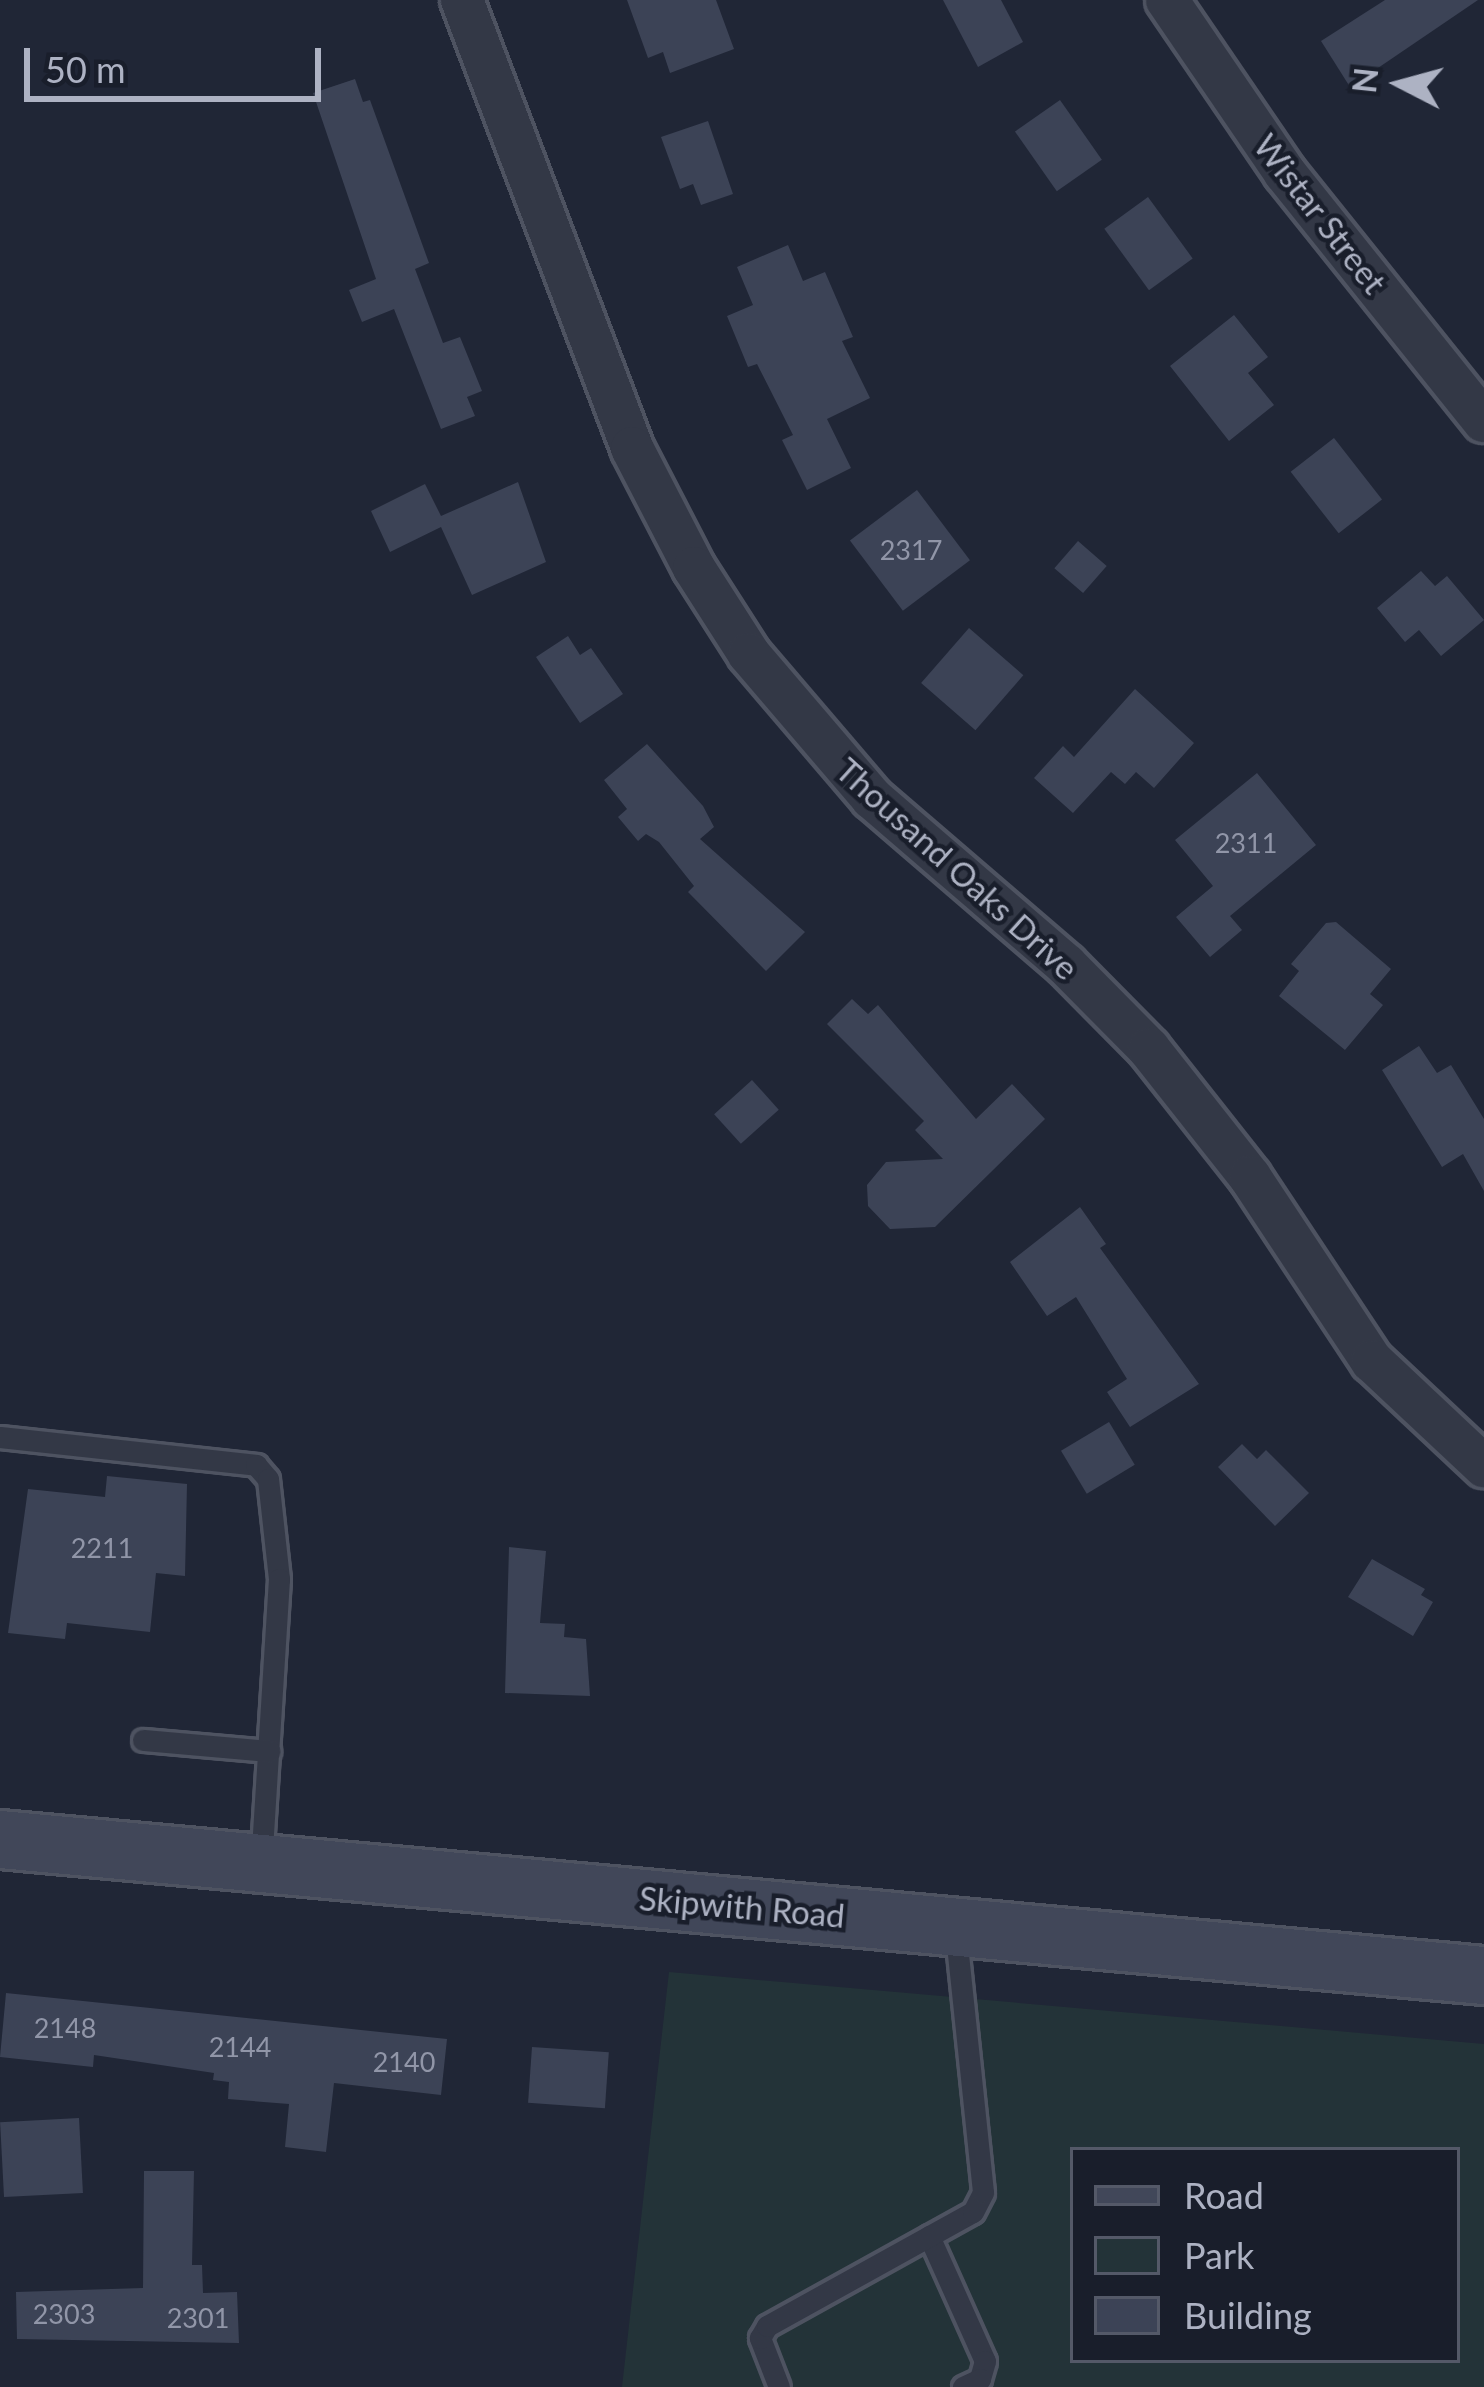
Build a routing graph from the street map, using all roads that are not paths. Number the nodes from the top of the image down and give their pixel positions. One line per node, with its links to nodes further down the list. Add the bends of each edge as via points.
1 (462, 0): 5 (street, Thousand Oaks Drive, via 632,448 749,653 872,798 1066,965 1149,1049 1250,1177 1372,1361)
2 (1167, 0): 3 (street, Wistar Street, via 1286,173)
3 (1484, 421)
4 (0, 1437): 7 (lane, via 256,1465 268,1479 279,1580)
5 (1484, 1466)
6 (143, 1740): 7 (lane)
7 (270, 1751): 9 (lane)
8 (0, 1839): 9 (main road, Skipwith Road)
9 (261, 1863): 10 (main road, Skipwith Road)
10 (955, 1927): 11 (main road, Skipwith Road); 12 (lane, via 983,2192 973,2212)
11 (1484, 1975)
12 (929, 2236): 13 (lane, via 767,2326 760,2338); 14 (lane, via 986,2361 980,2379)
13 (779, 2387)
14 (964, 2387)

